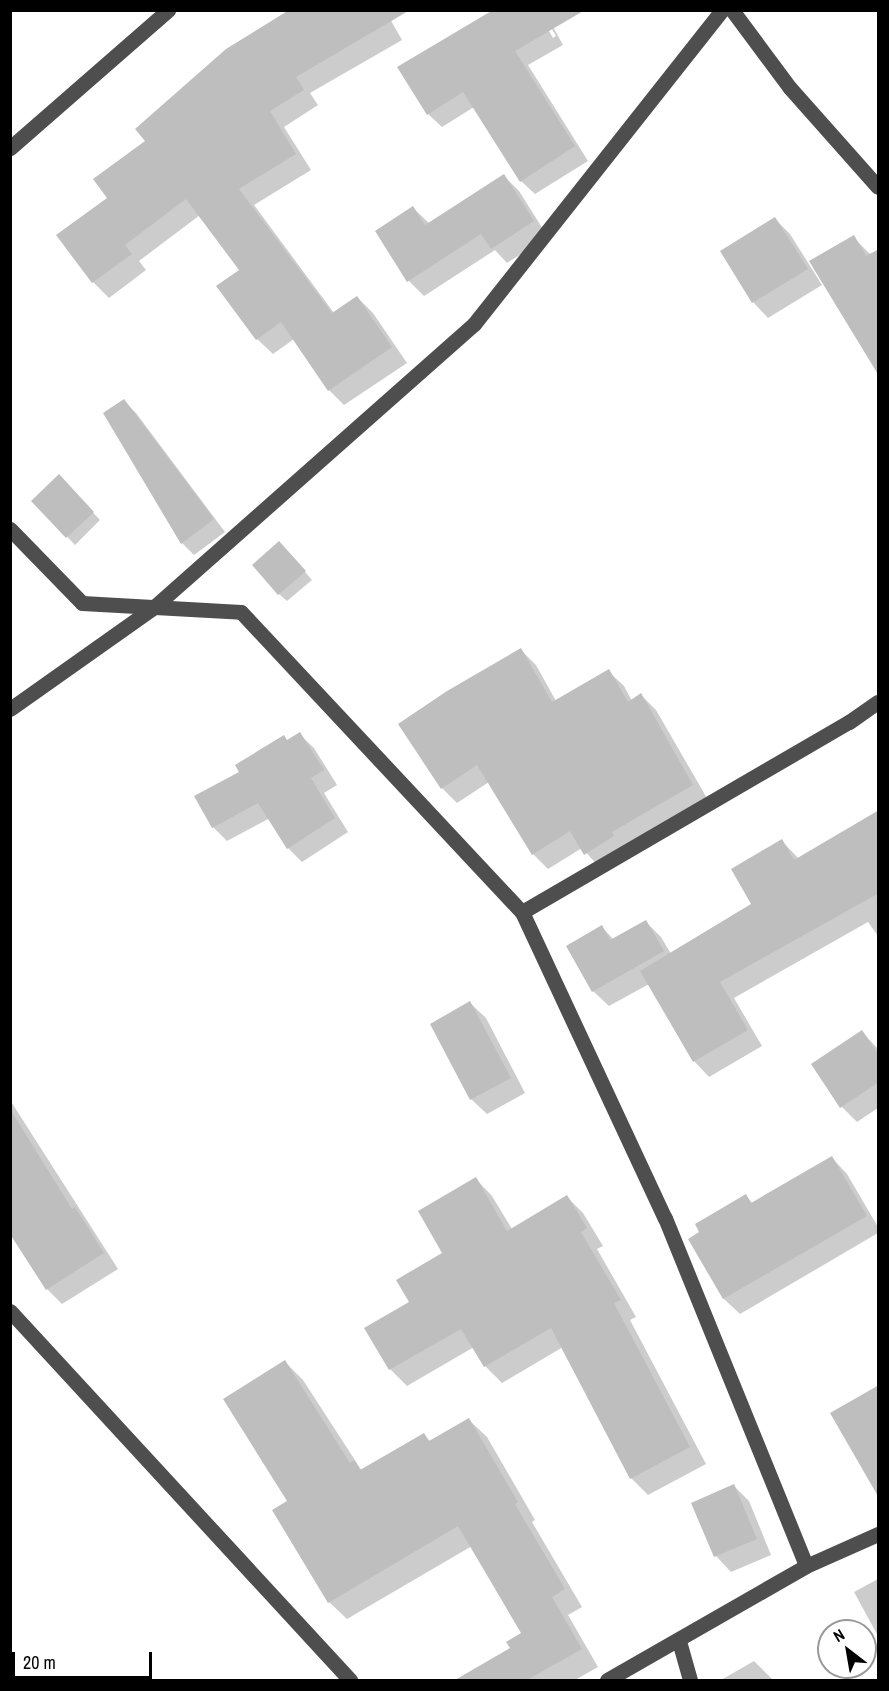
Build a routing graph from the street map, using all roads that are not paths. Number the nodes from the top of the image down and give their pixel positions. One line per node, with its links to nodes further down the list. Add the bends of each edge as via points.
1 (168, 10): 4 (street)
2 (722, 10): 7 (street, via 474,324)
3 (732, 10): 5 (street, via 790,88)
4 (10, 148)
5 (879, 187)
6 (10, 529): 7 (street, via 82,603)
7 (154, 607): 9 (street); 10 (street, via 241,612)
8 (879, 702): 10 (street)
9 (10, 709)
10 (522, 912): 13 (street, via 665,1218)
11 (10, 1311): 15 (street)
12 (879, 1534): 13 (street)
13 (806, 1566): 14 (street)
14 (679, 1641): 16 (street); 17 (street)
15 (350, 1680)
16 (607, 1680)
17 (690, 1680)

